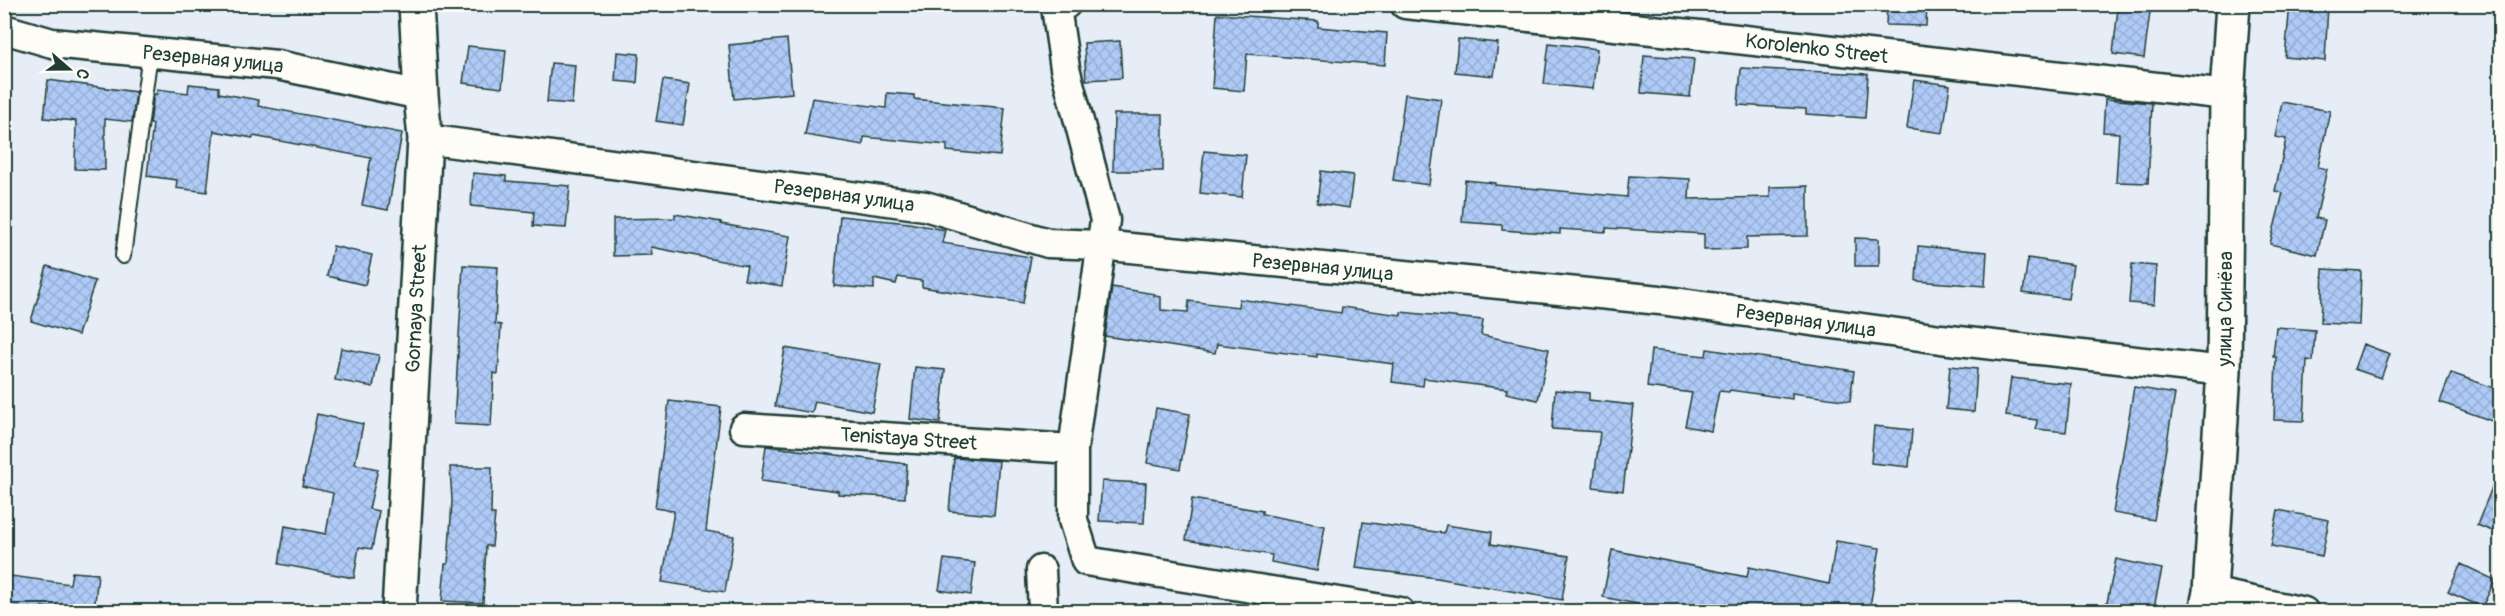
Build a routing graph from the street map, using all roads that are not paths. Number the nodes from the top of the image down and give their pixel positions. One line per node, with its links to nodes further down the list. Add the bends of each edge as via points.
1 (416, 4): 7 (main road, Gornaya Street)
2 (1405, 4): 8 (street, Korolenko Street)
3 (2233, 4): 8 (main road, улица Синёва)
4 (1061, 6): 10 (street, via 1065,68 1105,220)
5 (4, 29): 6 (street, Резервная улица, via 52,44)
6 (150, 53): 7 (street, Резервная улица, via 277,65); 11 (lane)
7 (420, 95): 9 (main road, Gornaya Street)
8 (2227, 95): 12 (main road, улица Синёва)
9 (425, 139): 10 (street, Резервная улица, via 925,206 1048,243); 17 (main road, Gornaya Street)
10 (1100, 246): 12 (street, Резервная улица, via 1660,300 1941,339); 14 (street)
11 (123, 256)
12 (2224, 372): 16 (main road, улица Синёва)
13 (744, 428): 14 (street, Tenistaya Street)
14 (1073, 449): 19 (street, via 1073,520 1086,561)
15 (1041, 570): 18 (street)
16 (2207, 602): 20 (street)
17 (399, 612)
18 (1043, 612)
19 (1400, 612)
20 (2304, 612)

